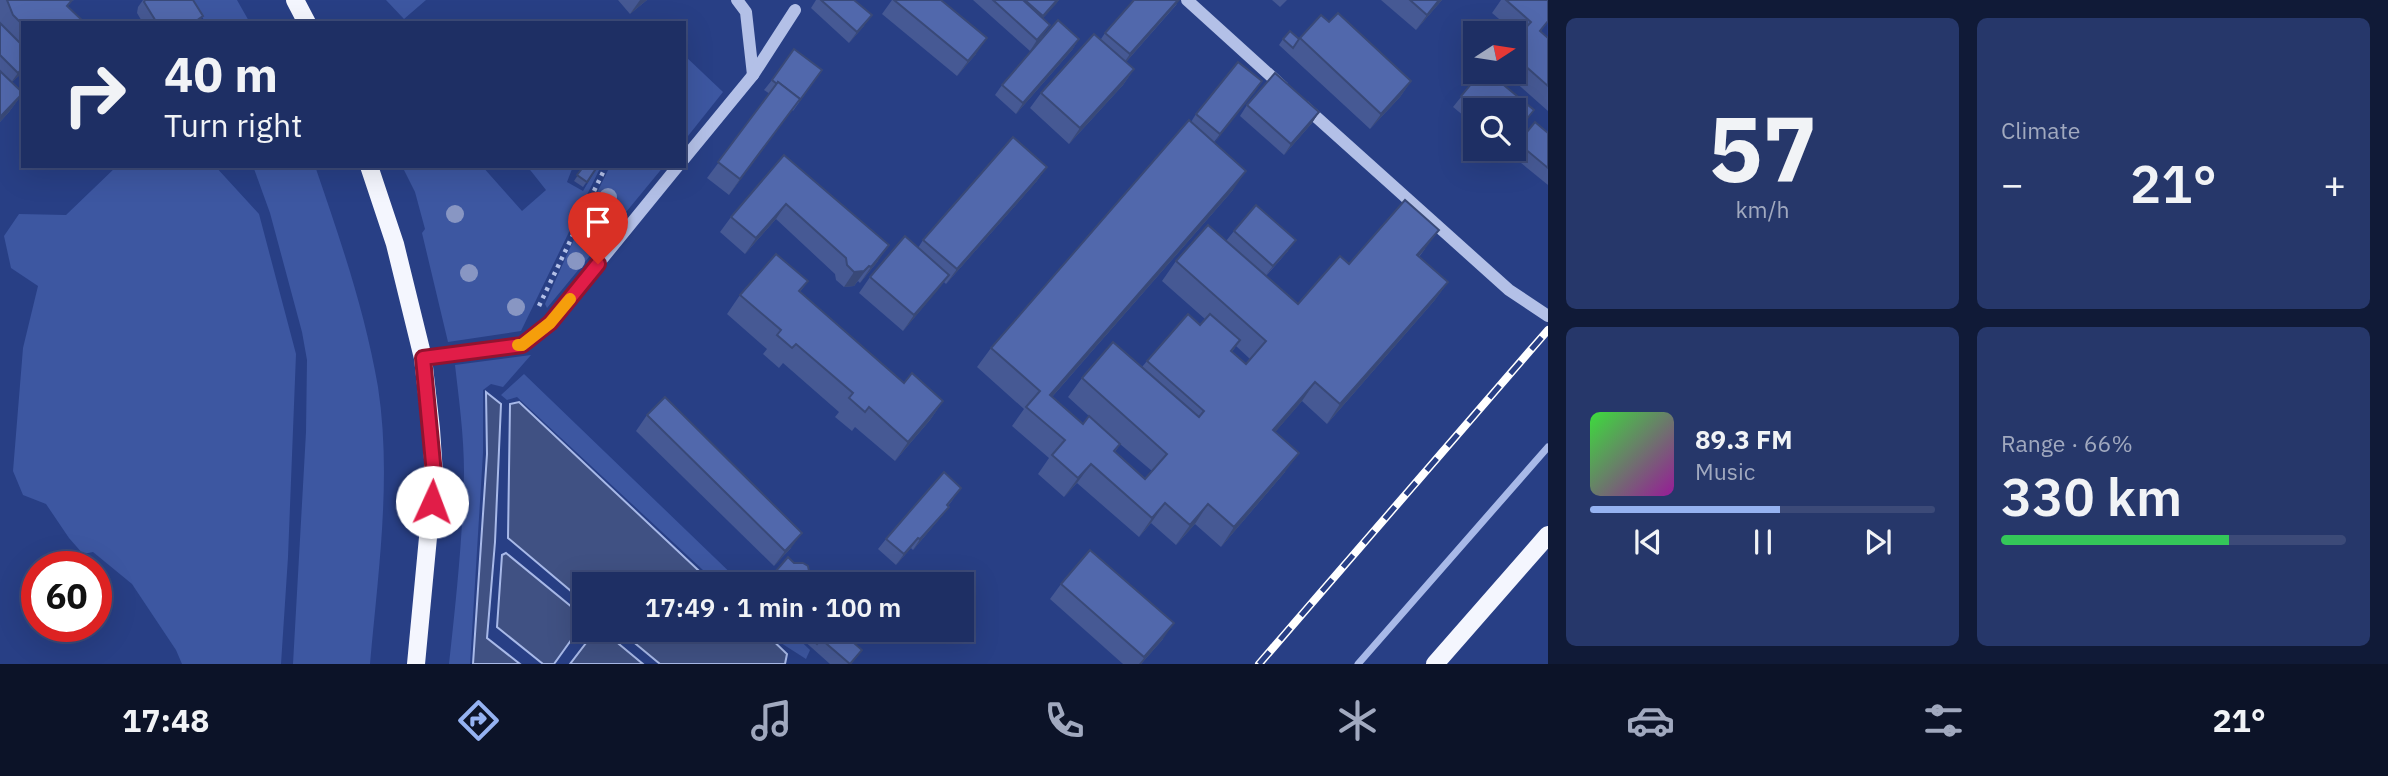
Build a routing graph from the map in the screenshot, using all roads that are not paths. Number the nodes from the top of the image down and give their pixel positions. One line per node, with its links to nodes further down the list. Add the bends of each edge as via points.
1 (295, 0): 5 (main road)
2 (737, 0): 6 (street, via 746,12)
3 (1187, 0): 10 (street, via 1509,290)
4 (795, 10): 6 (street)
5 (306, 21)
6 (753, 75): 7 (street)
7 (686, 157)
8 (370, 168): 11 (main road, via 395,244)
9 (676, 168): 11 (street, via 550,323 522,345)
10 (1548, 316)
11 (423, 358): 13 (main road, via 434,474)
12 (1548, 536): 14 (main road)
13 (416, 664)
14 (1435, 664)

